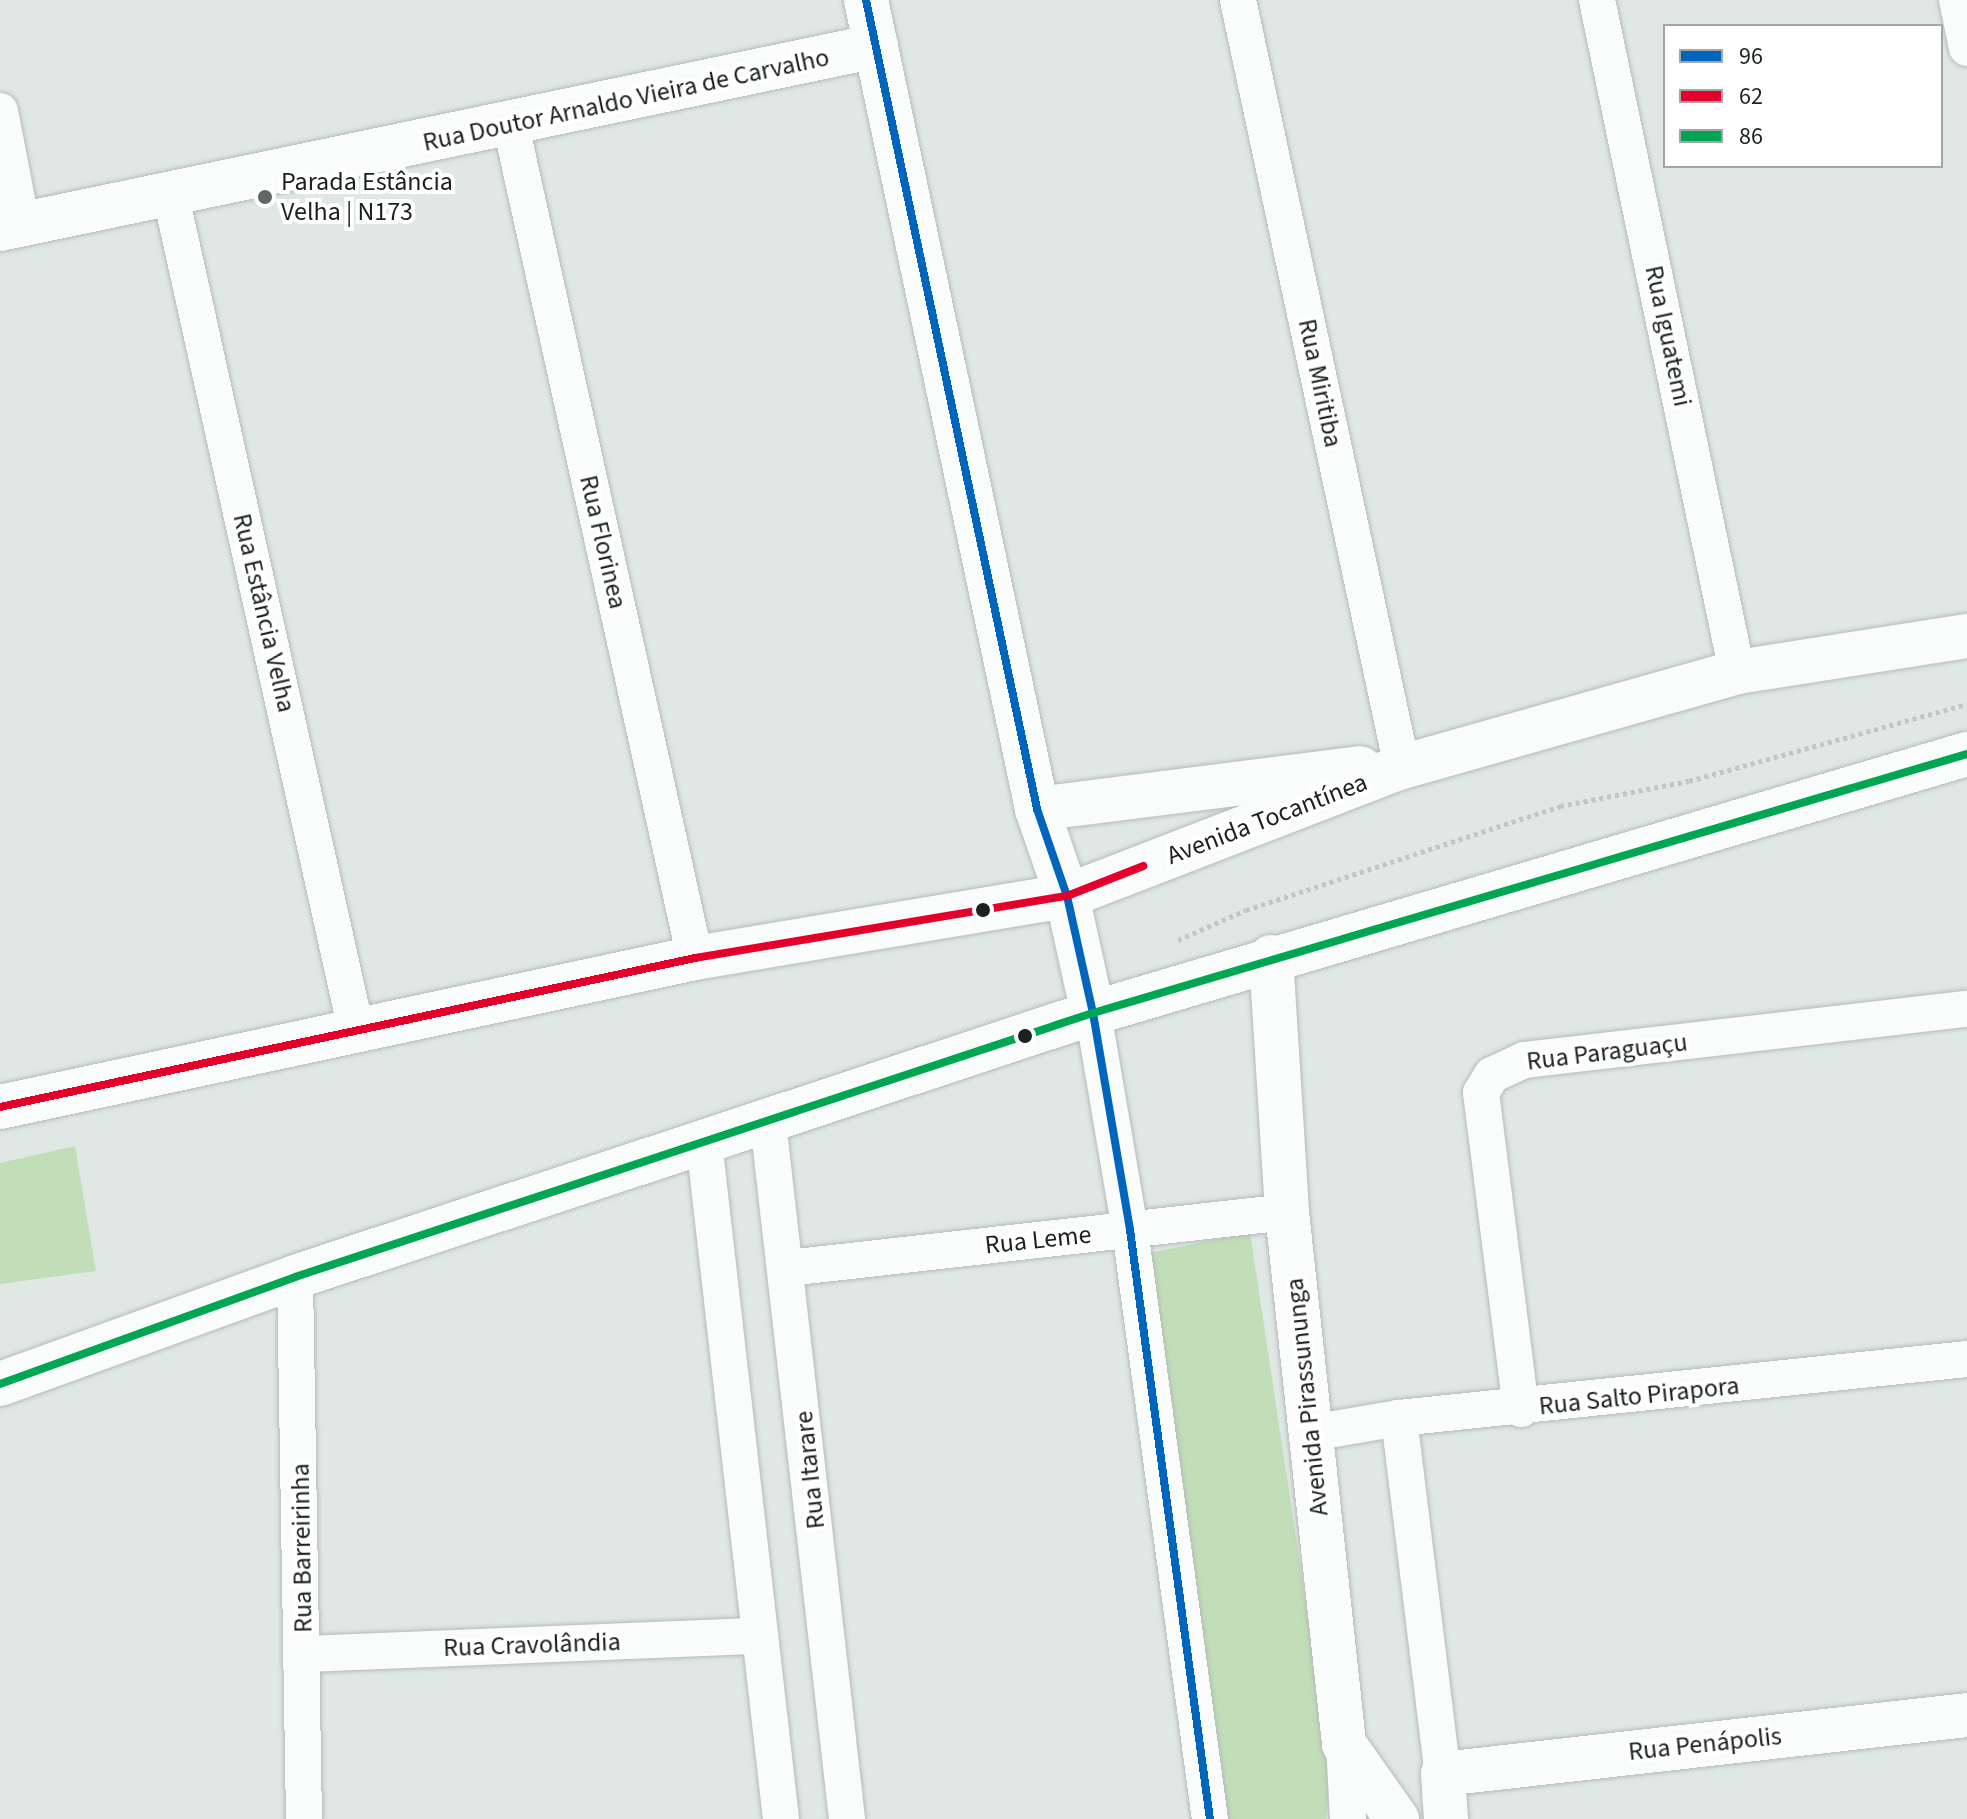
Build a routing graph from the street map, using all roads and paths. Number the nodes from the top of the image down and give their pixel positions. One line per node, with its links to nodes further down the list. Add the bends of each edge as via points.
1 (866, 0): 5 (main road)
2 (1238, 0): 14 (street, Rua Miritiba)
3 (1597, 0): 12 (street, Rua Iguatemi)
4 (1957, 0): 6 (street)
5 (876, 46): 8 (main road, Rua Doutor Arnaldo Vieira de Carvalho); 15 (main road)
6 (1967, 48)
7 (0, 111): 10 (street)
8 (511, 126): 9 (main road, Rua Doutor Arnaldo Vieira de Carvalho); 18 (street, Rua Florinea)
9 (171, 197): 10 (main road, Rua Doutor Arnaldo Vieira de Carvalho); 21 (street, Rua Estância Velha)
10 (11, 227)
11 (1967, 636): 12 (main road, Avenida Tocantínea)
12 (1737, 672): 14 (main road, Avenida Tocantínea)
13 (1967, 754): 17 (main road)
14 (1402, 767): 15 (main road, via 1341,768); 16 (main road, Avenida Tocantínea)
15 (1037, 809): 16 (main road)
16 (1067, 896): 18 (main road, Avenida Tocantínea); 20 (main road)
17 (1271, 957): 20 (main road); 25 (main road, Avenida Pirassununga)
18 (695, 958): 21 (main road, Avenida Tocantínea)
19 (1967, 1009): 31 (street, Rua Paraguaçu, via 1524,1060 1492,1075 1481,1093)
20 (1093, 1013): 23 (main road); 26 (street)
21 (356, 1030): 22 (main road, Avenida Tocantínea)
22 (0, 1107)
23 (768, 1122): 24 (main road); 27 (street, Rua Itarare)
24 (704, 1142): 28 (main road); 34 (street)
25 (1287, 1212): 26 (street, Rua Leme); 33 (main road, Avenida Pirassununga)
26 (1130, 1230): 27 (street, Rua Leme); 42 (street)
27 (788, 1268): 41 (street, Rua Itarare)
28 (295, 1277): 30 (main road); 35 (street, Rua Barreirinha)
29 (1967, 1359): 31 (street, Rua Salto Pirapora)
30 (0, 1384)
31 (1521, 1409): 32 (street, Rua Salto Pirapora)
32 (1399, 1418): 33 (street, Rua Salto Pirapora); 38 (street)
33 (1311, 1433): 37 (main road, Avenida Pirassununga)
34 (760, 1636): 35 (street, Rua Cravolândia); 40 (street)
35 (305, 1654): 39 (street, Rua Barreirinha)
36 (1967, 1715): 38 (main road, Rua Penápolis)
37 (1344, 1744): 43 (street); 44 (main road, Avenida Pirassununga)
38 (1443, 1774): 45 (main road)
39 (304, 1819)
40 (781, 1819)
41 (847, 1819)
42 (1210, 1819)
43 (1348, 1819)
44 (1397, 1819)
45 (1446, 1819)

